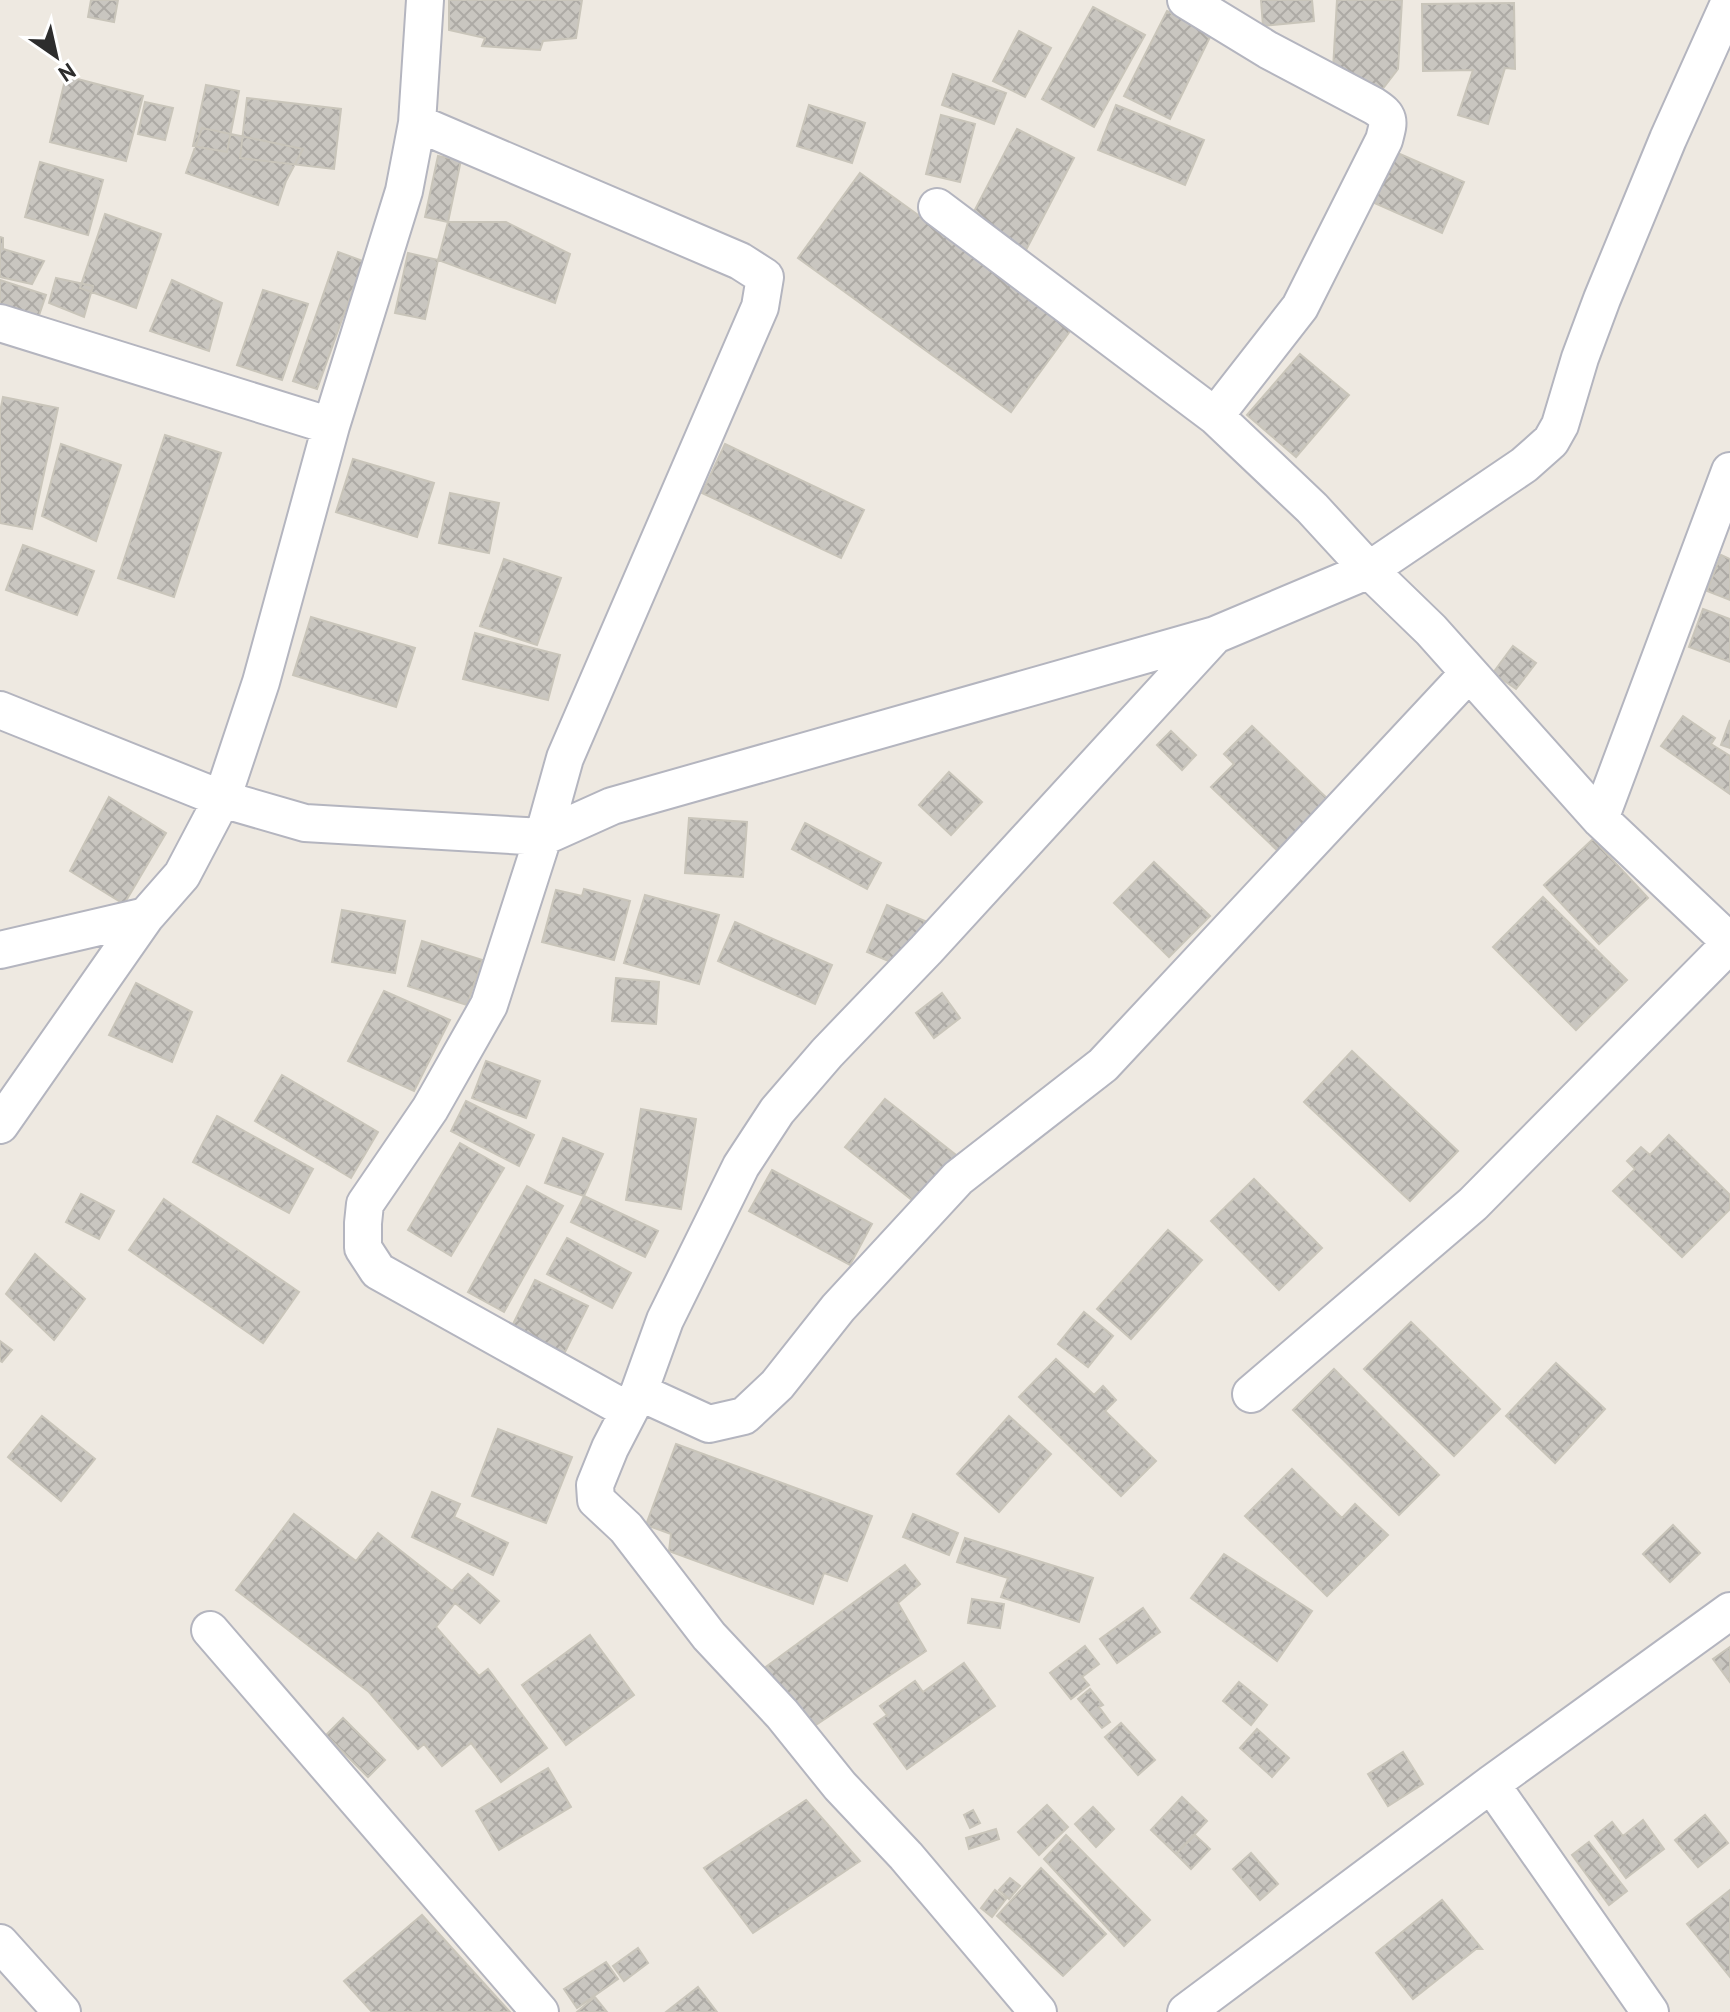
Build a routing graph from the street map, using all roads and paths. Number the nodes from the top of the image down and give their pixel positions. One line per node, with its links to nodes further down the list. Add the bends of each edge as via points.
1 (425, 0): 4 (street)
2 (1186, 0): 7 (street, via 1374,106 1389,122 1300,307)
3 (1730, 1): 10 (street, via 1602,299 1551,441)
4 (417, 123): 8 (street, via 404,191); 16 (street, via 740,261 765,277 760,307 565,758)
5 (937, 207): 7 (street)
6 (0, 323): 8 (street)
7 (1215, 416): 10 (street)
8 (331, 426): 14 (street, via 261,682)
9 (1730, 471): 15 (street)
10 (1369, 570): 11 (street); 12 (street)
11 (1215, 635): 16 (street, via 612,806); 22 (street, via 777,1111 741,1166 665,1320)
12 (1468, 674): 15 (street); 22 (street, via 1103,1065 958,1178 744,1416 709,1424)
13 (0, 710): 14 (street)
14 (222, 799): 16 (street, via 305,823); 17 (street, via 182,875)
15 (1600, 819): 18 (street)
16 (543, 837): 22 (street, via 489,1005 430,1109 365,1204 363,1248 378,1271)
17 (146, 916): 19 (street); 20 (street)
18 (1730, 943): 21 (street, via 1473,1204)
19 (0, 950)
20 (0, 1125)
21 (1251, 1394)
22 (634, 1402): 29 (street, via 595,1485 596,1500 626,1528 709,1636)
23 (1730, 1611): 25 (street)
24 (210, 1630): 28 (street)
25 (1491, 1784): 30 (street); 31 (street)
26 (0, 1943): 27 (street)
27 (62, 2012)
28 (540, 2012)
29 (1038, 2012)
30 (1186, 2012)
31 (1650, 2012)

